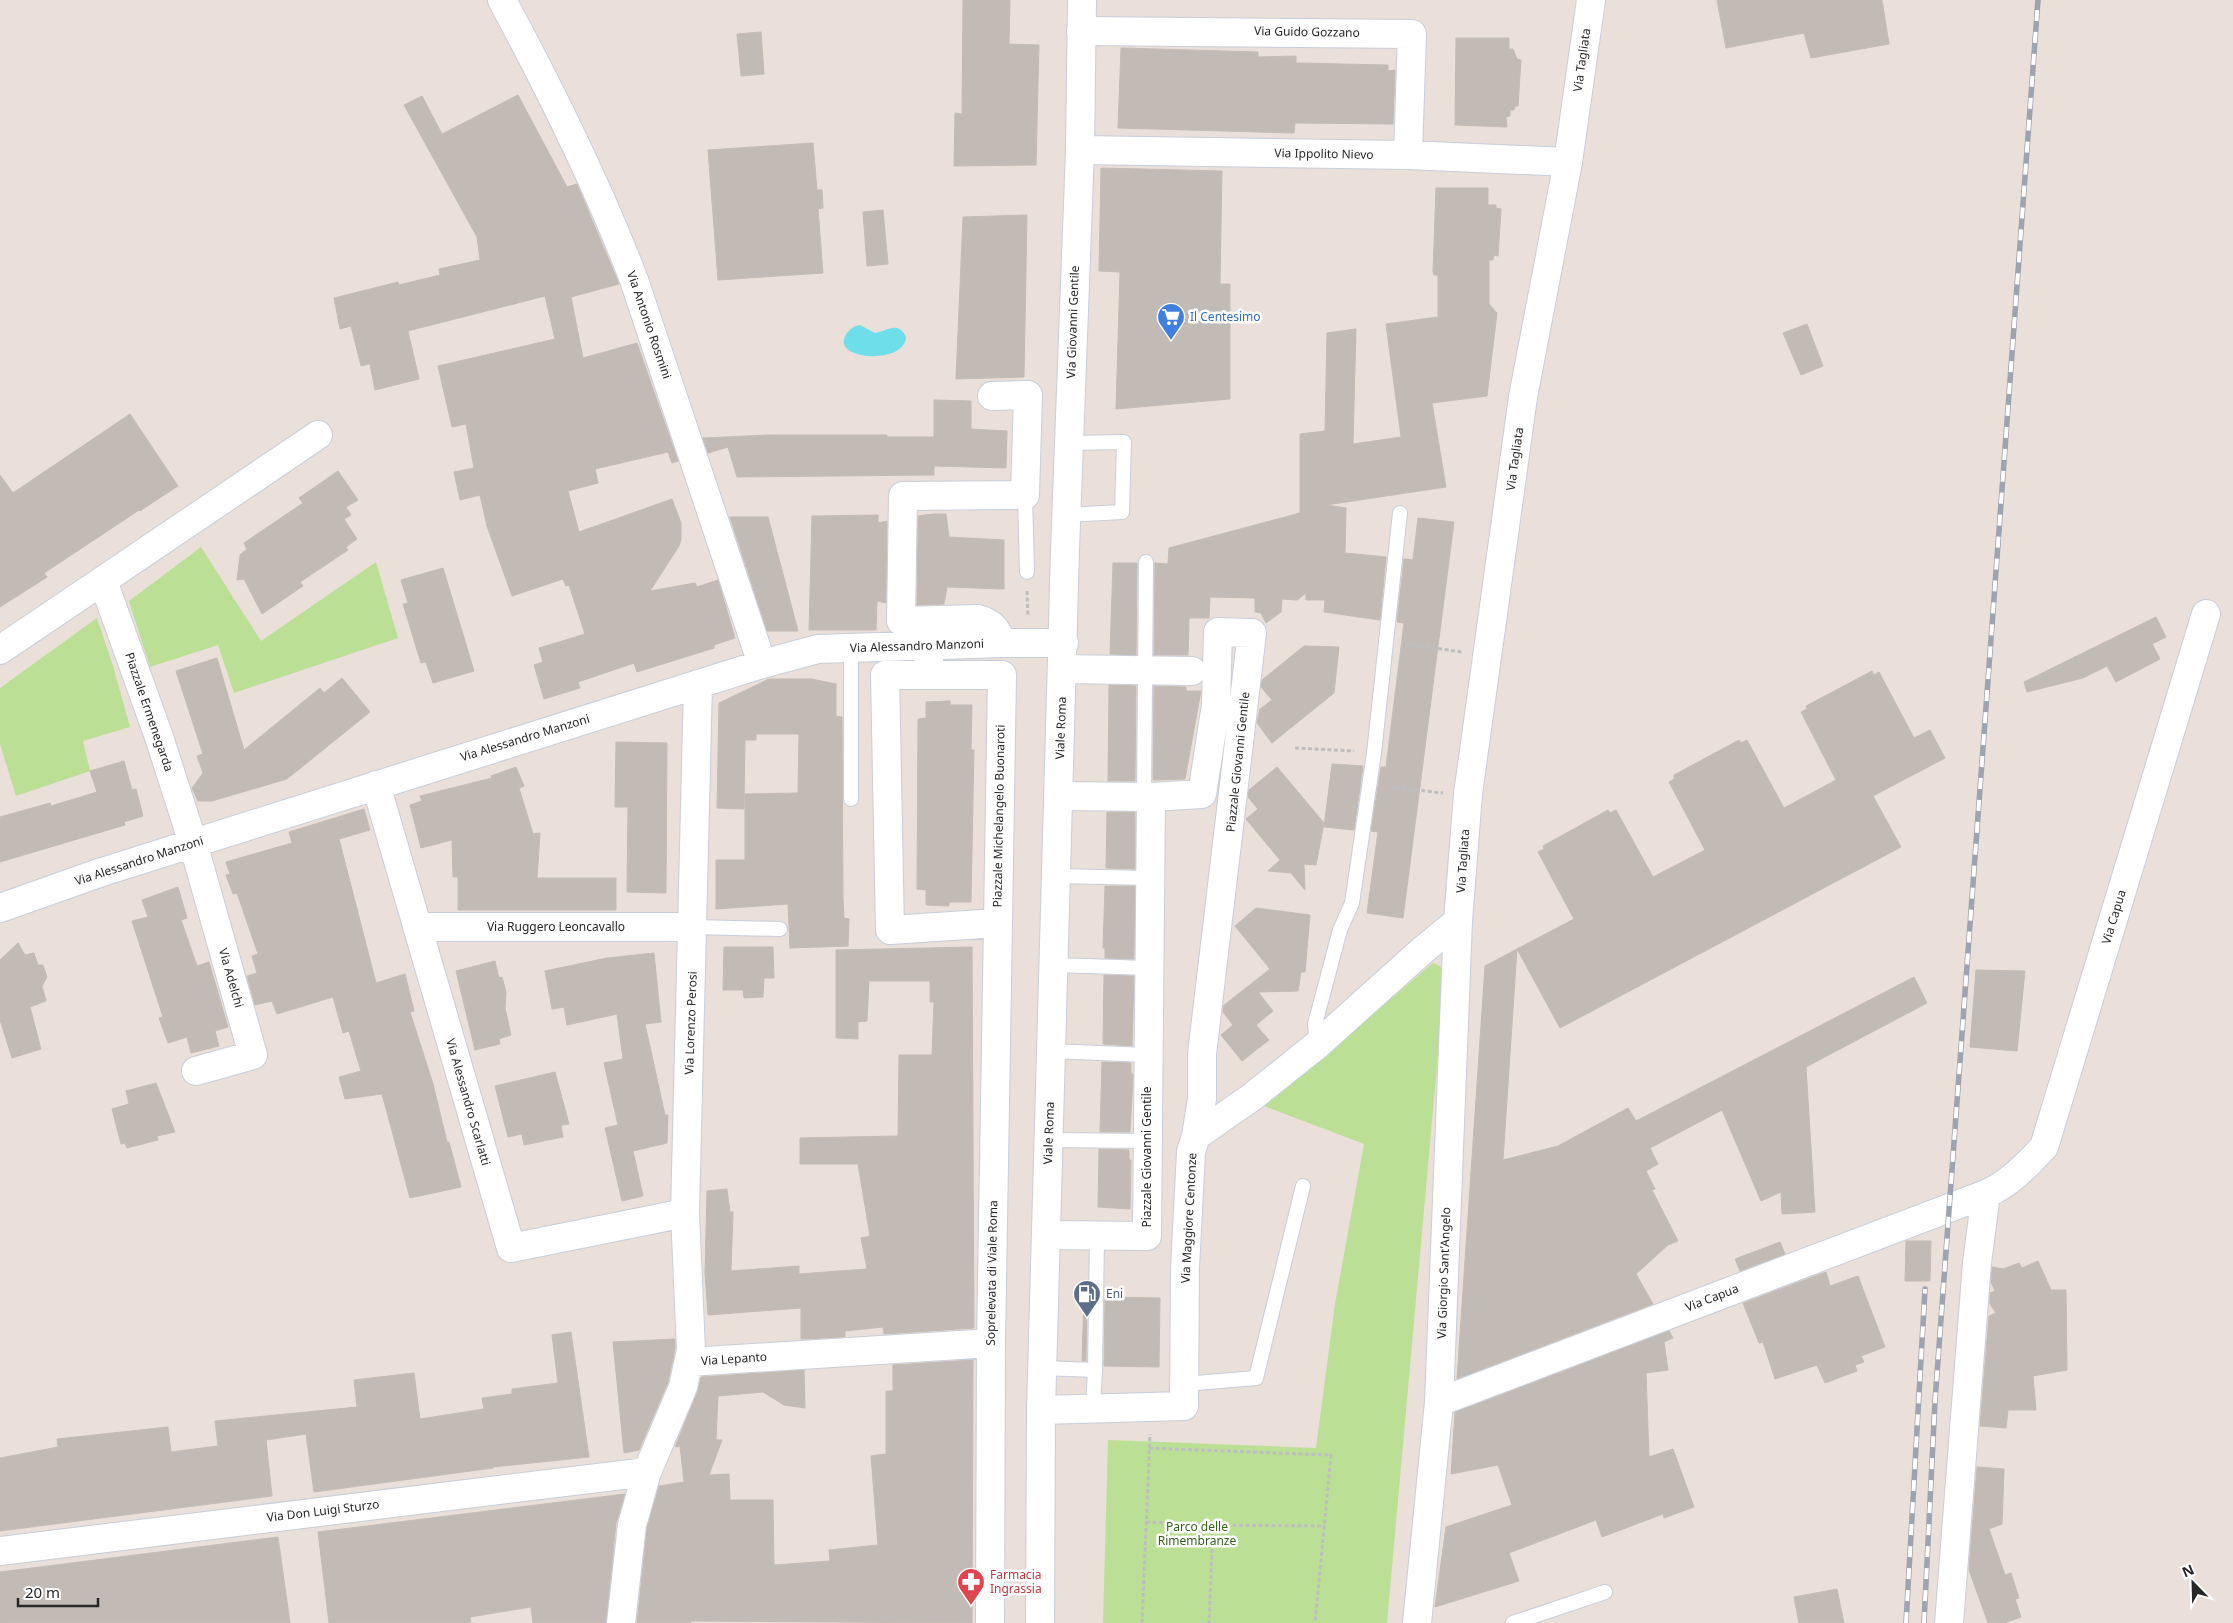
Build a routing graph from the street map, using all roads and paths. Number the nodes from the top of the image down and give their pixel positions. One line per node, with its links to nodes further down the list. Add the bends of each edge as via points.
1 (502, 0): 23 (street, Via Antonio Rosmini, via 539,69 625,254)
2 (1082, 0): 4 (street, Via Giovanni Gentile)
3 (1591, 0): 7 (street, Via Tagliata)
4 (1081, 31): 5 (street, Via Giovanni Gentile); 6 (street, Via Guido Gozzano, via 1412,34)
5 (1080, 150): 6 (street, Via Ippolito Nievo); 10 (street, Via Giovanni Gentile)
6 (1408, 155): 7 (street, Via Ippolito Nievo)
7 (1568, 162): 40 (street, Via Tagliata, via 1522,404 1468,794)
8 (992, 396): 11 (street, via 1028,395)
9 (318, 435): 16 (street)
10 (1069, 443): 13 (street, Via Giovanni Gentile); 13 (lane, via 1124,442 1122,512)
11 (1025, 495): 15 (lane); 18 (street, via 902,496 901,621 989,622)
12 (1400, 513): 29 (lane)
13 (1067, 516): 22 (street, Via Giovanni Gentile)
14 (1146, 562): 24 (lane, Piazzale Giovanni Gentile)
15 (1027, 572): 18 (path)
16 (103, 581): 21 (street); 36 (street, Piazzale Ermenegarda)
17 (2206, 614): 55 (street, Via Capua, via 2044,1147 1998,1189)
18 (1015, 643): 19 (street, Via Alessandro Manzoni); 22 (street, Via Alessandro Manzoni)
19 (930, 646): 20 (street, Via Alessandro Manzoni); 26 (street)
20 (851, 648): 23 (street, Via Alessandro Manzoni, via 818,649); 35 (lane)
21 (0, 650)
22 (1063, 656): 24 (street, Via Alessandro Manzoni); 33 (street, Viale Roma)
23 (762, 664): 27 (street, Via Alessandro Manzoni)
24 (1145, 669): 25 (street, Via Alessandro Manzoni); 34 (lane, Piazzale Giovanni Gentile)
25 (1192, 670)
26 (928, 674): 41 (street, Piazzale Michelangelo Buonaroti, via 1002,676); 41 (street, Piazzale Michelangelo Buonaroti, via 884,675 890,930)
27 (698, 684): 30 (street, Via Alessandro Manzoni); 43 (street, Via Lorenzo Perosi)
28 (1295, 748): 29 (path)
29 (1374, 753): 31 (lane)
30 (376, 785): 36 (street, Via Alessandro Manzoni); 42 (street, Via Alessandro Scarlatti)
31 (1368, 785): 32 (path); 47 (lane, via 1352,903 1340,930 1315,1024)
32 (1425, 792)
33 (1058, 796): 34 (street, Piazzale Giovanni Gentile); 37 (street, Viale Roma)
34 (1147, 797): 38 (street, Piazzale Giovanni Gentile); 51 (street, Piazzale Giovanni Gentile, via 1202,794 1216,705 1218,632 1252,633 1202,1054 1202,1099)
35 (851, 799)
36 (194, 844): 39 (street, Via Alessandro Manzoni); 50 (street, Via Adelchi, via 252,1056)
37 (1056, 876): 38 (lane); 45 (street, Viale Roma)
38 (1150, 878): 46 (street, Piazzale Giovanni Gentile)
39 (0, 908)
40 (1458, 921): 47 (street, Via Maggiore Centonze); 64 (street, Via Giorgio Sant'Angelo)
41 (998, 923): 59 (street, Soprelevata di Viale Roma)
42 (418, 927): 43 (street, Via Ruggero Leoncavallo); 56 (street, Via Alessandro Scarlatti, via 511,1248)
43 (694, 927): 44 (lane); 56 (street, Via Lorenzo Perosi)
44 (780, 929)
45 (1054, 965): 46 (lane); 48 (street, Viale Roma)
46 (1149, 968): 49 (street, Piazzale Giovanni Gentile)
47 (1316, 1045): 51 (street, Via Maggiore Centonze, via 1252,1097)
48 (1051, 1051): 49 (lane); 52 (street, Viale Roma)
49 (1147, 1055): 53 (street, Piazzale Giovanni Gentile)
50 (196, 1072)
51 (1196, 1136): 63 (street, Via Maggiore Centonze, via 1191,1152 1185,1268)
52 (1049, 1140): 53 (lane); 57 (street, Viale Roma)
53 (1147, 1141): 58 (street, Piazzale Giovanni Gentile, via 1147,1236)
54 (1303, 1186): 63 (lane, via 1256,1378)
55 (1986, 1194): 64 (street, Via Capua); 83 (street, via 1977,1263)
56 (685, 1212): 60 (street, Via Lorenzo Perosi)
57 (1046, 1235): 58 (street, Piazzale Giovanni Gentile); 61 (street, Viale Roma)
58 (1097, 1235): 62 (lane)
59 (991, 1343): 60 (street, Via Lepanto); 76 (street, Soprelevata di Viale Roma)
60 (689, 1362): 69 (street, Via Lepanto, via 683,1387)
61 (1042, 1368): 62 (lane); 67 (street, Viale Roma)
62 (1095, 1370): 66 (lane)
63 (1184, 1384): 65 (street, Via Maggiore Centonze, via 1184,1406)
64 (1439, 1402): 81 (street, Via Giorgio Sant'Angelo)
65 (1151, 1406): 66 (street, Via Maggiore Centonze); 68 (path)
66 (1093, 1408): 67 (street, Via Maggiore Centonze)
67 (1041, 1410): 77 (street, Viale Roma)
68 (1149, 1448): 70 (path); 72 (path, via 1331,1455)
69 (647, 1472): 73 (street, Via Don Luigi Sturzo); 75 (street, Via Lepanto, via 632,1526)
70 (1146, 1522): 71 (path); 78 (path)
71 (1213, 1525): 72 (path); 79 (path)
72 (1325, 1526): 80 (path)
73 (0, 1551)
74 (1605, 1592): 82 (lane)
75 (621, 1623)
76 (990, 1623)
77 (1040, 1623)
78 (1142, 1623)
79 (1209, 1623)
80 (1316, 1623)
81 (1417, 1623)
82 (1514, 1623)
83 (1949, 1623)

